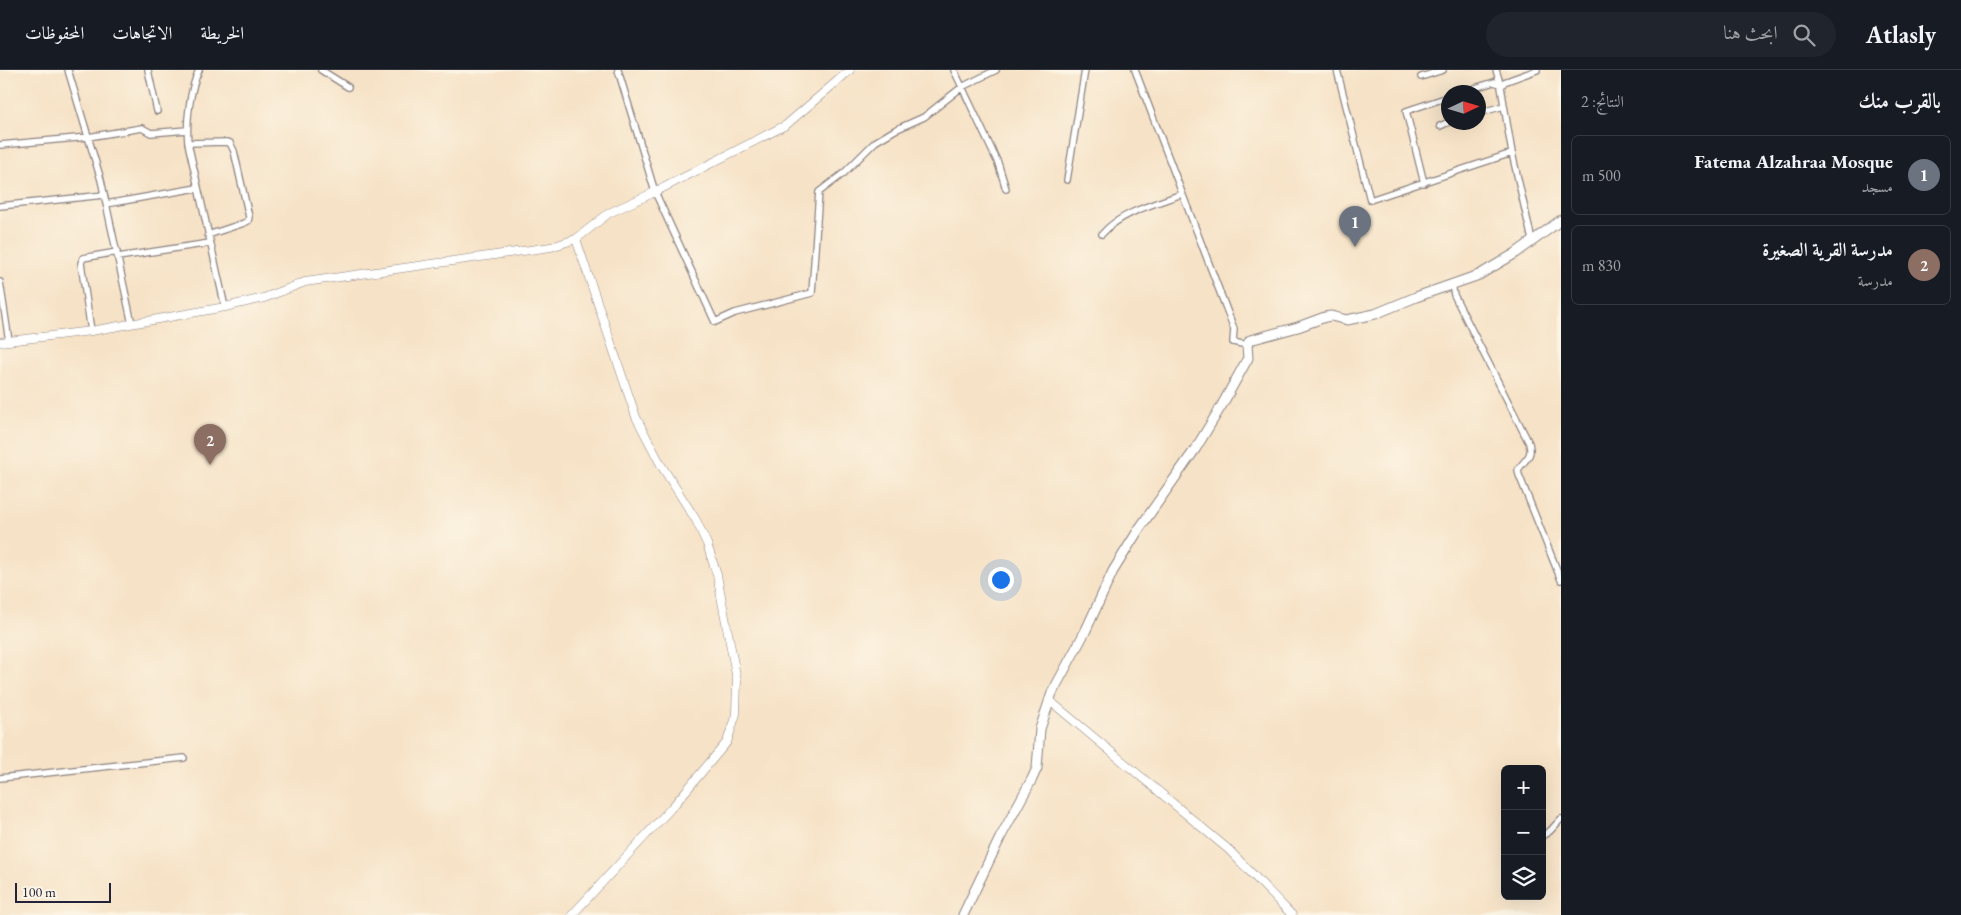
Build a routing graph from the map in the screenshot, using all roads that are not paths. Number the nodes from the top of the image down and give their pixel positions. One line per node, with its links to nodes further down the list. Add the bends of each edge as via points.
1 (68, 70): 25 (street)
2 (148, 70): 22 (street)
3 (321, 70): 18 (street)
4 (618, 70): 33 (street)
5 (850, 70): 33 (street, via 786,125)
6 (954, 70): 19 (street)
7 (996, 70): 19 (street)
8 (1084, 70): 29 (street)
9 (1135, 70): 34 (street)
10 (1338, 70): 30 (street, via 1370,200)
11 (1443, 70): 15 (street)
12 (1496, 70): 16 (street)
13 (1537, 70): 16 (street)
14 (197, 71): 24 (street)
15 (1421, 77)
16 (1500, 83): 17 (street); 21 (street)
17 (1484, 85)
18 (348, 87)
19 (962, 87): 32 (street, via 998,163); 33 (street, via 924,117 875,142 844,173 818,192 812,293 735,313 715,322)
20 (1441, 99): 30 (street, via 1406,111)
21 (1504, 106): 23 (street); 28 (street)
22 (157, 111)
23 (1486, 111)
24 (187, 130): 25 (street, via 150,133 142,128); 26 (street)
25 (88, 137): 27 (street); 35 (street)
26 (188, 143): 31 (street); 40 (street, via 230,143 249,217 244,223)
27 (0, 145)
28 (1512, 153): 30 (street); 42 (street)
29 (1067, 180)
30 (1424, 184)
31 (197, 188): 36 (street); 40 (street)
32 (1006, 189)
33 (655, 192): 41 (street, via 608,213)
34 (1182, 194): 39 (street, via 1132,213 1110,225); 52 (street, via 1234,329 1233,342)
35 (104, 195): 36 (street); 37 (street)
36 (106, 204): 44 (street)
37 (0, 206)
38 (1561, 220): 42 (main road)
39 (1102, 234)
40 (208, 235): 43 (street)
41 (576, 239): 47 (street, via 551,247 305,282 264,298); 59 (street, via 636,417 707,544 717,576 737,680 736,714 727,742 674,805)
42 (1532, 240): 46 (main road, via 1486,271)
43 (210, 244): 44 (street); 47 (street)
44 (117, 254): 48 (street); 49 (street, via 83,258 81,263)
45 (0, 282): 50 (street)
46 (1452, 284): 52 (main road, via 1375,314 1347,320 1325,316 1291,329 1252,338); 53 (street, via 1454,295 1530,443 1531,451 1518,470 1519,475)
47 (225, 307): 48 (street)
48 (132, 324): 49 (street)
49 (91, 332): 50 (street)
50 (9, 341): 51 (street)
51 (0, 342)
52 (1247, 345): 54 (main road, via 1248,358 1222,405 1113,571)
53 (1561, 580)
54 (1049, 700): 60 (main road, via 1040,729 1037,768); 61 (street, via 1229,850)
55 (184, 758): 56 (street)
56 (0, 778)
57 (1561, 819): 58 (street)
58 (1546, 834)
59 (572, 915)
60 (963, 915)
61 (1292, 915)

